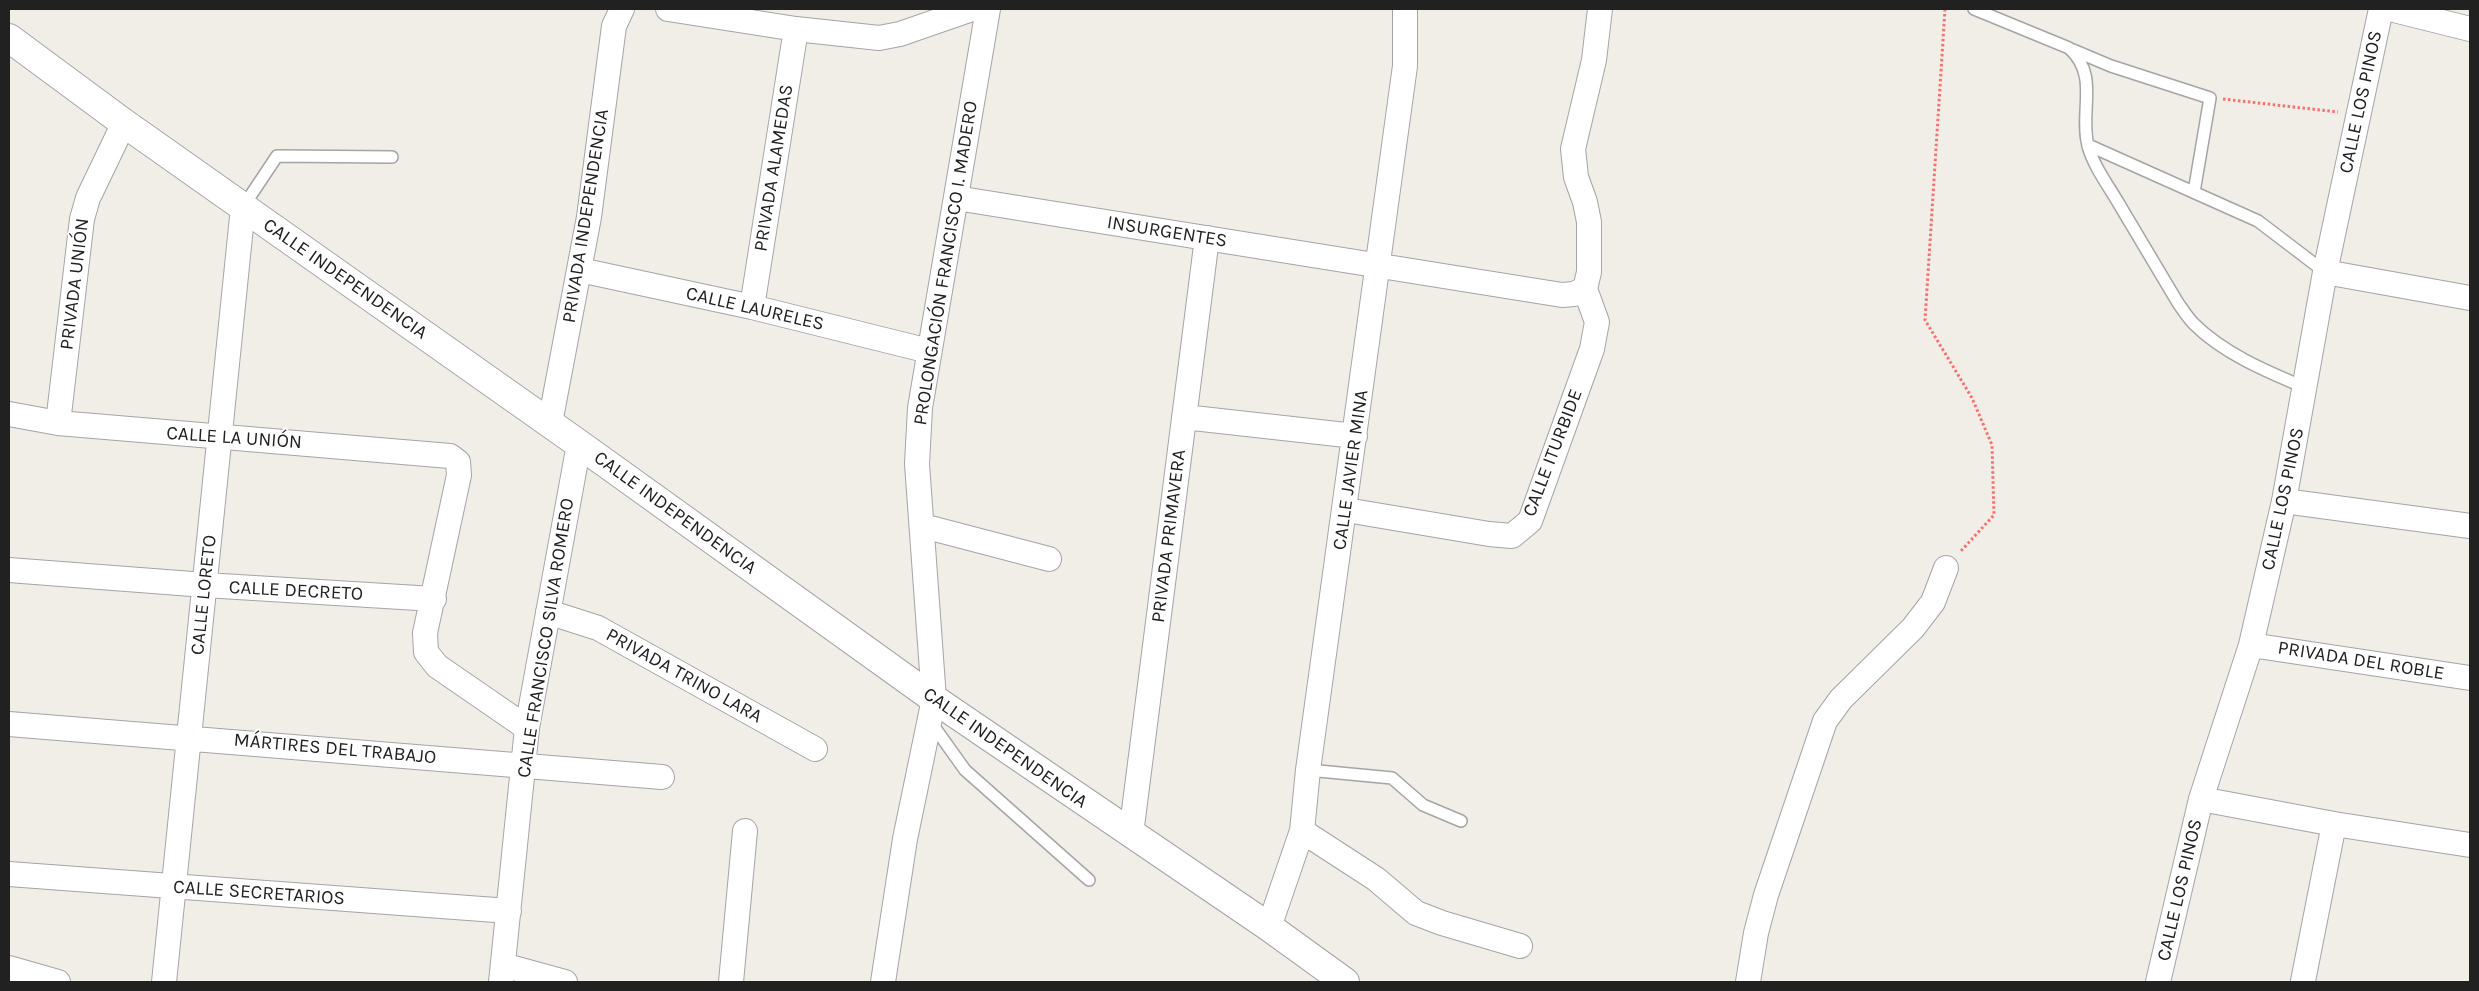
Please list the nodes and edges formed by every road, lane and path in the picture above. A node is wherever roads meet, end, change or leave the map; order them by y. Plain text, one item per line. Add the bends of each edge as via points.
1 (622, 9) edge
2 (668, 9) edge
3 (972, 9) edge
4 (988, 9) edge
5 (1405, 9) edge
6 (1600, 9) edge
7 (1945, 9) edge
8 (1974, 9) edge
9 (2380, 9) edge
10 (2390, 9) edge
11 (796, 29) junction
12 (2470, 30) edge
13 (9, 42) edge
14 (2069, 48) junction
15 (2210, 98) junction
16 (2358, 114) junction
17 (124, 123) junction
18 (2088, 145) junction
19 (392, 157) dead end
20 (2194, 192) junction
21 (956, 198) junction
22 (243, 207) junction
23 (1208, 238) junction
24 (1378, 265) junction
25 (580, 270) junction
26 (2325, 272) junction
27 (1585, 289) junction
28 (2470, 298) edge
29 (752, 307) junction
30 (929, 351) junction
31 (2306, 388) junction
32 (9, 414) edge
33 (1184, 417) junction
34 (58, 423) junction
35 (550, 423) junction
36 (1356, 436) junction
37 (220, 437) junction
38 (579, 444) junction
39 (2284, 501) junction
40 (1346, 510) junction
41 (923, 526) junction
42 (2470, 526) edge
43 (1049, 559) dead end
44 (1946, 568) joint
45 (9, 570) edge
46 (205, 585) junction
47 (434, 598) junction
48 (548, 612) junction
49 (2251, 645) junction
50 (2470, 678) edge
51 (931, 709) junction
52 (9, 724) edge
53 (527, 728) junction
54 (189, 737) junction
55 (815, 749) dead end
56 (524, 765) junction
57 (1308, 770) junction
58 (662, 777) dead end
59 (2201, 798) junction
60 (1461, 821) dead end
61 (2334, 824) junction
62 (746, 831) dead end
63 (1302, 831) junction
64 (1131, 834) junction
65 (2470, 845) edge
66 (9, 874) edge
67 (1089, 880) dead end
68 (174, 887) junction
69 (509, 911) junction
70 (1269, 927) junction
71 (1520, 946) dead end
72 (9, 968) edge
73 (502, 974) edge
74 (2303, 981) edge
75 (58, 982) edge
76 (164, 982) edge
77 (565, 982) edge
78 (731, 982) edge
79 (883, 982) edge
80 (1345, 982) edge
81 (1748, 982) edge
82 (2158, 982) edge

1 - 25 street, PRIVADA INDEPENDENCIA via 614,26
2 - 11 street
3 - 11 street via 879,38
4 - 21 street, PROLONGACIÓN FRANCISCO I. MADERO
5 - 24 street, CALLE JAVIER MINA via 1405,66
6 - 27 street via 1594,60 1573,149 1576,177 1589,222 1589,272
7 - 44 path via 1925,320 1972,398 1992,445 1994,515
8 - 14 lane
9 - 16 street, CALLE LOS PINOS
10 - 12 street
11 - 29 street, PRIVADA ALAMEDAS
13 - 17 street, CALLE INDEPENDENCIA
14 - 15 lane via 2111,66
14 - 18 lane via 2084,66
15 - 16 path
15 - 20 lane
16 - 26 street, CALLE LOS PINOS
17 - 22 street, CALLE INDEPENDENCIA
17 - 34 street, PRIVADA UNIÓN via 88,198 82,219
18 - 20 lane
18 - 31 lane via 2094,161 2194,324 2223,346
19 - 22 lane via 277,156
20 - 26 lane via 2258,221
21 - 23 street, INSURGENTES
21 - 30 street, PROLONGACIÓN FRANCISCO I. MADERO
22 - 35 street, CALLE INDEPENDENCIA
22 - 37 street, CALLE LORETO
23 - 24 street, INSURGENTES
23 - 33 street, PRIVADA PRIMAVERA
24 - 27 street, INSURGENTES via 1562,295
24 - 36 street, CALLE JAVIER MINA
25 - 29 street, CALLE LAURELES
25 - 35 street, PRIVADA INDEPENDENCIA
26 - 28 street
26 - 31 street, CALLE LOS PINOS
27 - 40 street, CALLE ITURBIDE via 1598,322 1592,348 1530,521 1512,536
29 - 30 street, CALLE LAURELES
30 - 41 street, PROLONGACIÓN FRANCISCO I. MADERO via 920,408 917,464
31 - 39 street, CALLE LOS PINOS
32 - 34 street, CALLE LA UNIÓN
33 - 36 street
33 - 64 street, PRIVADA PRIMAVERA
34 - 37 street, CALLE LA UNIÓN
35 - 38 street, CALLE INDEPENDENCIA
36 - 40 street, CALLE JAVIER MINA
37 - 46 street, CALLE LORETO
37 - 47 street, CALLE LA UNIÓN via 441,453 458,462 459,475
38 - 48 street, CALLE FRANCISCO SILVA ROMERO
38 - 51 street, CALLE INDEPENDENCIA
39 - 42 street
39 - 49 street, CALLE LOS PINOS
40 - 57 street, CALLE JAVIER MINA
41 - 43 street
41 - 51 street, PROLONGACIÓN FRANCISCO I. MADERO
44 - 81 street via 1933,602 1913,628 1841,699 1825,721 1766,895
45 - 46 street, CALLE DECRETO
46 - 47 street, CALLE DECRETO
46 - 54 street, CALLE LORETO
47 - 53 street via 425,633 426,652 438,666
48 - 53 street, CALLE FRANCISCO SILVA ROMERO
48 - 55 street, PRIVADA TRINO LARA via 598,628
49 - 50 street, PRIVADA DEL ROBLE
49 - 59 street, CALLE LOS PINOS
51 - 64 street, CALLE INDEPENDENCIA
51 - 67 lane via 965,770
51 - 79 street, PROLONGACIÓN FRANCISCO I. MADERO via 904,839
52 - 54 street, MÁRTIRES DEL TRABAJO
53 - 56 street, CALLE FRANCISCO SILVA ROMERO
54 - 56 street, MÁRTIRES DEL TRABAJO
54 - 68 street, CALLE LORETO
56 - 58 street, MÁRTIRES DEL TRABAJO
56 - 69 street, CALLE FRANCISCO SILVA ROMERO
57 - 60 lane via 1392,778 1423,805
57 - 63 street, CALLE JAVIER MINA
59 - 61 street
59 - 82 street, CALLE LOS PINOS
61 - 65 street
61 - 74 street
62 - 78 street
63 - 70 street, CALLE JAVIER MINA
63 - 71 street via 1376,879 1416,913
64 - 70 street, CALLE INDEPENDENCIA
66 - 68 street, CALLE SECRETARIOS
68 - 69 street, CALLE SECRETARIOS
68 - 76 street, CALLE LORETO
69 - 73 street, CALLE FRANCISCO SILVA ROMERO
70 - 80 street, CALLE INDEPENDENCIA
72 - 75 street
73 - 77 street

